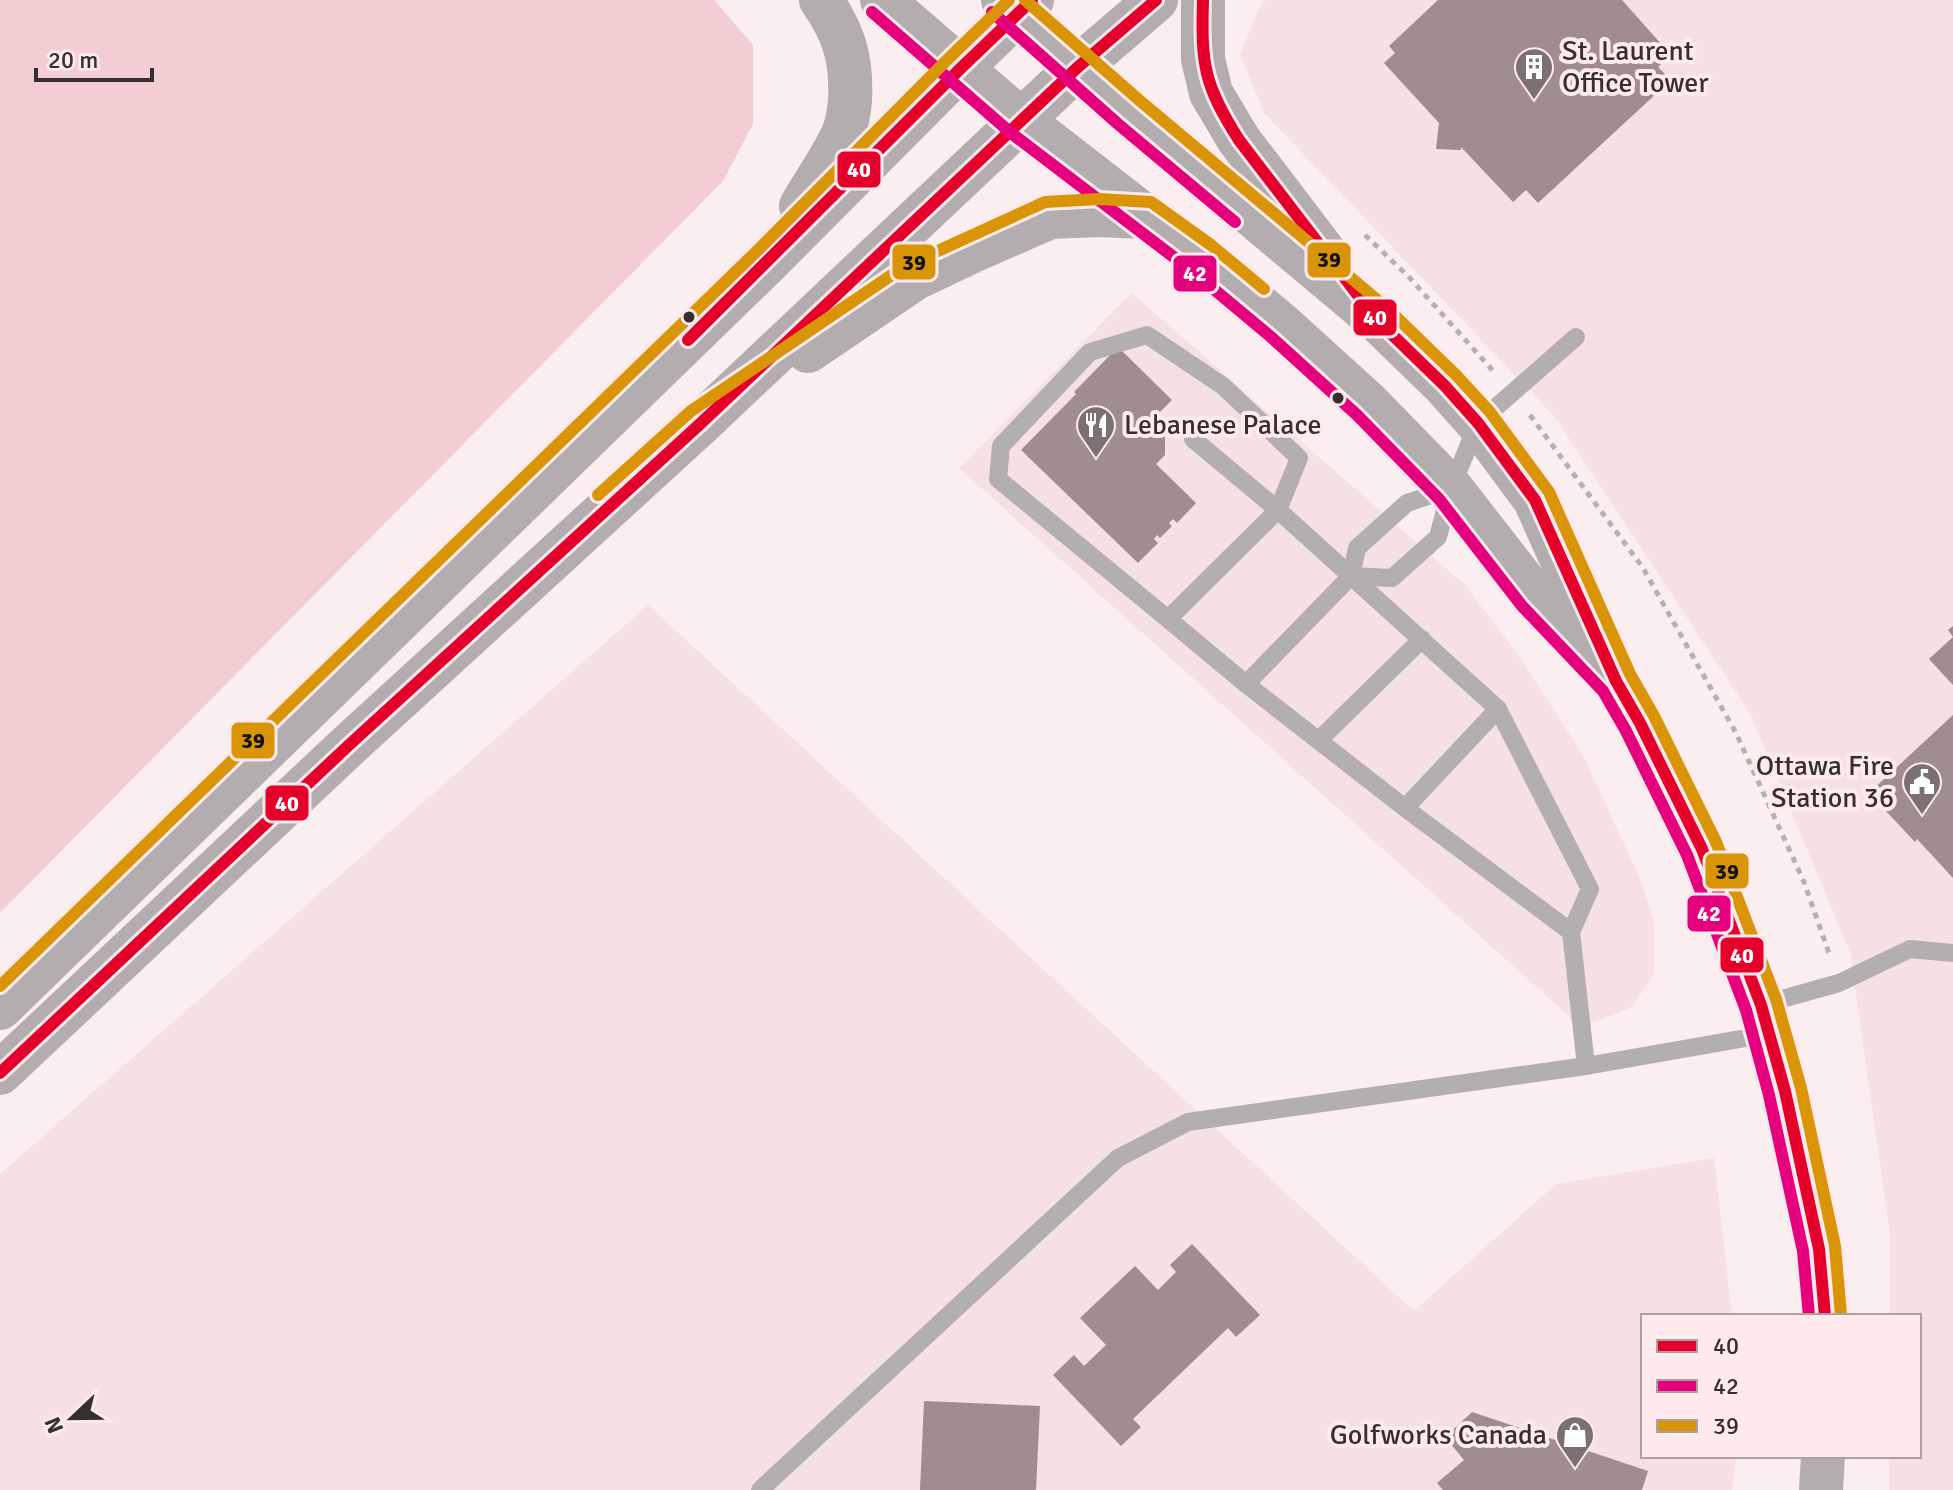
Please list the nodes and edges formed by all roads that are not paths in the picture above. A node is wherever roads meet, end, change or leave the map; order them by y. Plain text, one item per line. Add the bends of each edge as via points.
1 (821, 0) edge
2 (882, 0) edge
3 (1156, 0) edge
4 (1203, 0) edge
5 (1017, 5) edge
6 (1078, 67) junction
7 (961, 68) junction
8 (1021, 120) junction
9 (1146, 217) junction
10 (766, 264) junction
11 (1377, 320) junction
12 (1576, 337) dead end
13 (1478, 423) junction
14 (700, 424) junction
15 (1193, 439) dead end
16 (1451, 488) junction
17 (1278, 510) junction
18 (1351, 576) junction
19 (1168, 619) junction
20 (1422, 639) junction
21 (1616, 681) junction
22 (1246, 684) junction
23 (1498, 709) junction
24 (1319, 740) junction
25 (1405, 808) junction
26 (1571, 932) junction
27 (1953, 953) edge
28 (0, 1008) edge
29 (1765, 1020) junction
30 (1586, 1066) junction
31 (0, 1073) edge
32 (1825, 1314) edge
33 (1823, 1458) edge
34 (760, 1490) edge
35 (1821, 1490) edge

1 - 10 main road via 850,61 850,108 844,134
2 - 7 main road
3 - 6 main road
4 - 11 main road via 1203,59 1211,93 1239,140
5 - 6 main road
5 - 7 main road
6 - 8 main road
6 - 11 main road
7 - 8 main road
7 - 10 main road
8 - 9 main road
8 - 14 main road
9 - 14 main road via 1050,217 977,249 914,279
9 - 16 main road via 1282,325
10 - 28 main road
11 - 13 main road
12 - 13 lane
13 - 16 lane
13 - 21 main road via 1535,500
14 - 31 main road
15 - 17 lane
16 - 18 lane via 1407,503 1357,548
16 - 18 lane via 1438,537 1419,555 1392,578
16 - 21 main road via 1535,596
17 - 18 lane
17 - 19 lane
17 - 19 lane via 1299,458 1223,386 1147,335 1090,352 1001,446 998,479
18 - 20 lane
18 - 22 lane
19 - 22 lane
20 - 23 lane
20 - 24 lane
21 - 29 main road via 1702,849
22 - 24 lane
23 - 25 lane
23 - 26 lane via 1590,889
24 - 25 lane
25 - 26 lane
26 - 30 lane
27 - 29 lane via 1910,949
29 - 30 lane
29 - 32 main road via 1819,1249
30 - 34 lane via 1188,1122 1118,1158
33 - 35 main road

